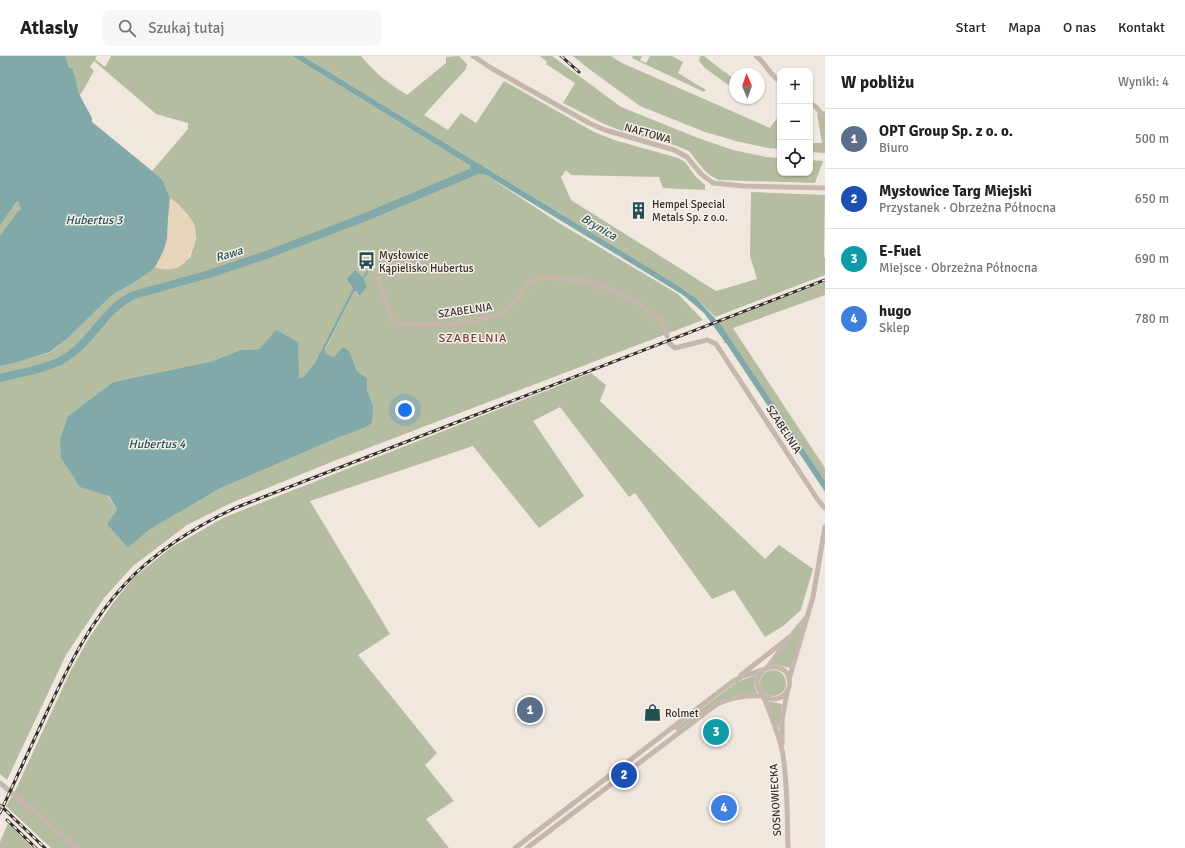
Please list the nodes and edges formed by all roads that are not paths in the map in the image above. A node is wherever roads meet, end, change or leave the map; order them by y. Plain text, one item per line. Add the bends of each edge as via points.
1 (473, 56) edge
2 (756, 56) edge
3 (777, 80) edge
4 (812, 104) edge
5 (825, 118) edge
6 (825, 188) edge
7 (372, 258) dead end
8 (667, 336) dead end
9 (669, 343) dead end
10 (825, 508) edge
11 (825, 526) edge
12 (807, 617) junction
13 (791, 636) junction
14 (765, 669) junction
15 (789, 679) junction
16 (732, 682) junction
17 (786, 693) junction
18 (763, 696) junction
19 (644, 750) junction
20 (782, 751) junction
21 (649, 756) junction
22 (0, 783) edge
23 (77, 848) edge
24 (515, 848) edge
25 (527, 848) edge
26 (788, 848) edge

1 - 6 street, NAFTOWA via 589,123 683,154 713,183
2 - 3 street
4 - 5 street
7 - 8 street, SZABELNIA via 393,322 399,324 449,325 499,315 509,308 530,282 549,277 585,281 608,288 637,302 663,324
9 - 10 street, SZABELNIA via 675,348 707,340 716,344
11 - 12 street, SOSNOWIECKA via 813,597
12 - 13 street, SOSNOWIECKA
12 - 15 street, SOSNOWIECKA
13 - 14 street, SOSNOWIECKA
13 - 16 street
14 - 15 street via 781,668 788,674
14 - 16 street
14 - 18 street, SOSNOWIECKA via 758,676 757,682
15 - 17 street, SOSNOWIECKA via 790,685
16 - 19 street
17 - 18 street via 776,699
17 - 20 street, SOSNOWIECKA via 782,720
18 - 20 street, SOSNOWIECKA
18 - 21 street via 736,698 717,704
19 - 21 street
19 - 24 street
20 - 26 street, SOSNOWIECKA
21 - 25 street
22 - 23 street

